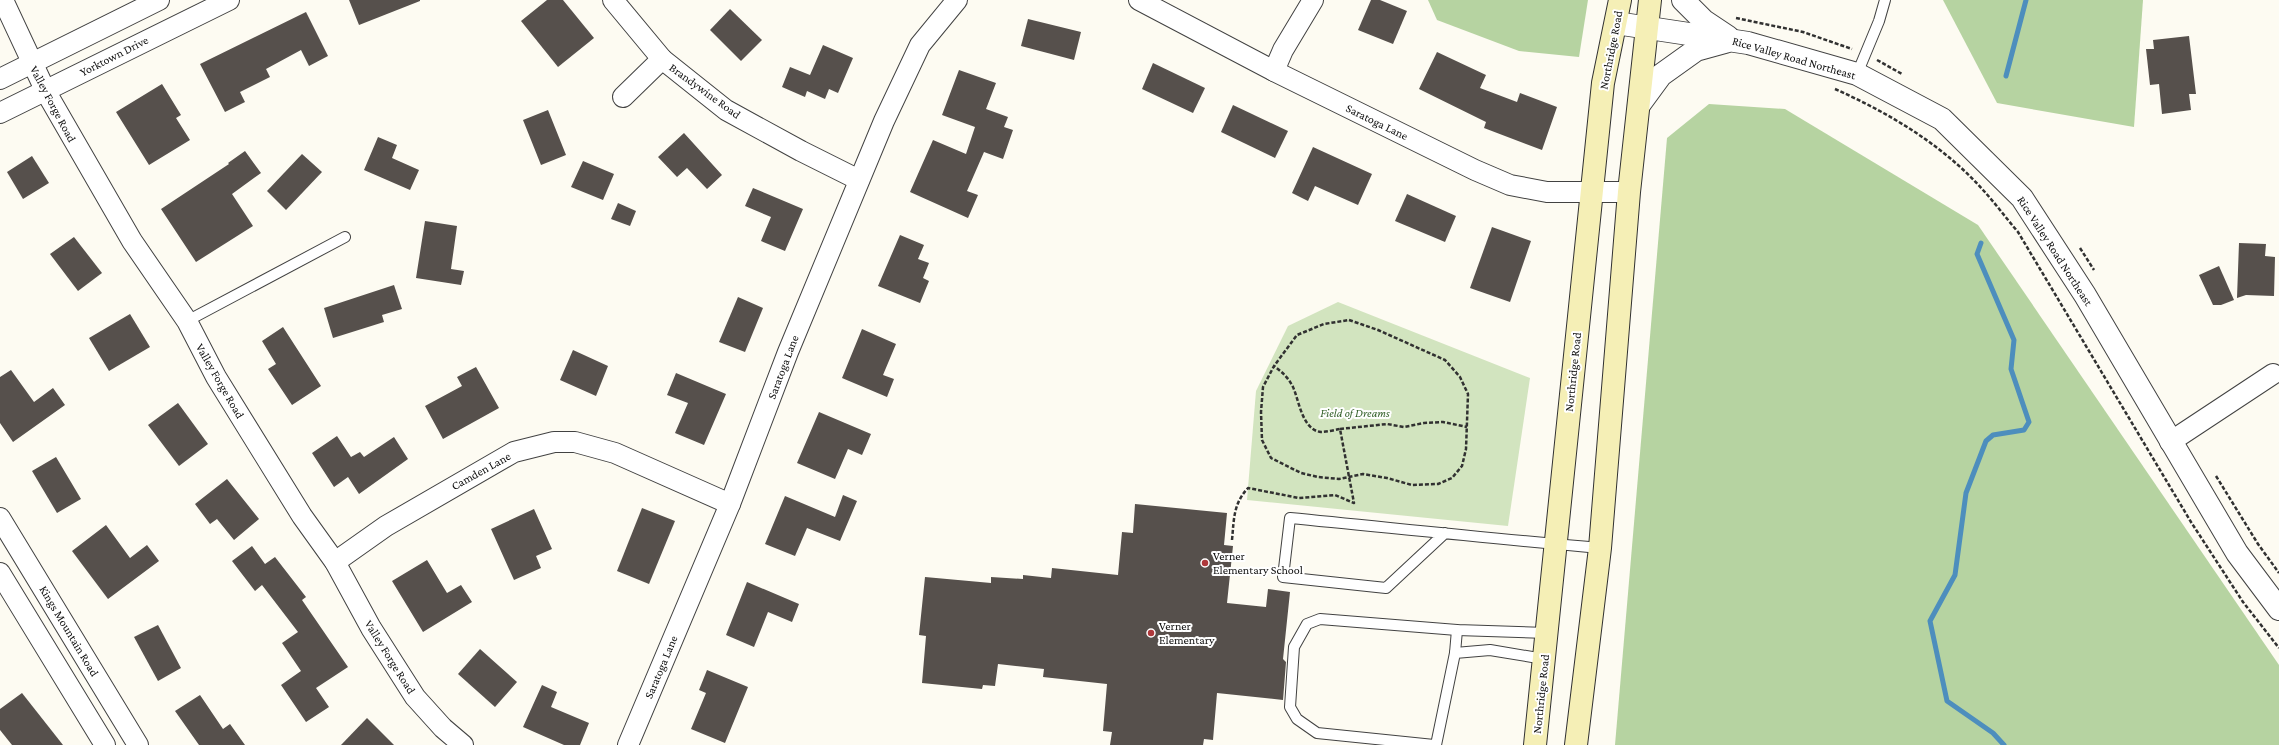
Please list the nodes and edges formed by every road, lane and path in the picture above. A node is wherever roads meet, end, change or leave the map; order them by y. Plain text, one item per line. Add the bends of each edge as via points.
1 (3, 0) edge
2 (159, 0) edge
3 (229, 0) edge
4 (613, 0) edge
5 (957, 0) edge
6 (1139, 0) edge
7 (1313, 0) edge
8 (1620, 0) edge
9 (1650, 0) edge
10 (1683, 0) edge
11 (1885, 0) edge
12 (1616, 23) junction
13 (1647, 26) junction
14 (1732, 40) junction
15 (662, 59) junction
16 (32, 64) junction
17 (1274, 71) junction
18 (1857, 74) junction
19 (0, 79) edge
20 (1830, 87) dead end
21 (46, 92) junction
22 (623, 97) dead end
23 (1639, 105) junction
24 (0, 113) edge
25 (859, 180) junction
26 (1629, 192) junction
27 (1592, 193) junction
28 (345, 236) dead end
29 (187, 321) junction
30 (1274, 366) junction
31 (2273, 374) dead end
32 (1467, 427) junction
33 (1340, 429) junction
34 (2170, 442) junction
35 (1349, 476) junction
36 (730, 504) junction
37 (0, 518) edge
38 (1445, 533) junction
39 (1232, 540) dead end
40 (1556, 544) junction
41 (1600, 548) junction
42 (335, 562) junction
43 (0, 573) edge
44 (2279, 609) edge
45 (1457, 630) junction
46 (1547, 633) junction
47 (2279, 648) edge
48 (1455, 654) junction
49 (1544, 659) junction
50 (105, 745) edge
51 (138, 745) edge
52 (463, 745) edge
53 (628, 745) edge
54 (1435, 745) edge
55 (1535, 745) edge
56 (1576, 745) edge

1 - 16 street, Valley Forge Road via 23,39
2 - 16 street
3 - 21 street, Yorktown Drive
4 - 15 street, Brandywine Road
5 - 25 street, Saratoga Lane via 920,45
6 - 17 street, Saratoga Lane
7 - 17 street via 1283,50
8 - 12 main road, Northridge Road
9 - 13 main road
10 - 14 street via 1704,21
11 - 18 lane via 1880,21
12 - 13 street, Rice Valley Road Northeast
12 - 27 main road, Northridge Road via 1603,83
13 - 14 street, Rice Valley Road Northeast
13 - 23 main road
14 - 18 street, Rice Valley Road Northeast
14 - 23 street via 1696,50 1661,76
15 - 22 street
15 - 25 street, Brandywine Road via 726,110 801,152
16 - 19 street
16 - 21 street, Valley Forge Road
17 - 27 street, Saratoga Lane via 1474,170 1510,184 1547,192
18 - 34 street, Rice Valley Road Northeast via 1942,119 2022,198 2085,295
20 - 47 path via 1870,105 1905,125 1949,158 1982,189 2018,232 2191,522 2243,602
21 - 24 street, Yorktown Drive
21 - 29 street, Valley Forge Road via 132,241
23 - 26 main road
25 - 36 street, Saratoga Lane via 788,352
26 - 27 street, Saratoga Lane
26 - 41 main road
27 - 40 main road, Northridge Road
28 - 29 lane
29 - 42 street, Valley Forge Road via 224,390 302,516
30 - 32 path via 1297,334 1324,324 1349,320 1445,360 1460,377 1468,394
30 - 33 path via 1285,374 1304,416 1313,429 1322,432
30 - 35 path via 1263,387 1261,412 1262,440 1271,458 1301,473 1318,477 1339,479
31 - 34 street
32 - 33 path via 1443,422 1404,427 1386,424
32 - 35 path via 1462,466 1452,478 1438,484 1412,485 1363,474
33 - 35 path
34 - 44 street, Rice Valley Road Northeast via 2237,553
35 - 39 path via 1354,503 1335,495 1299,498 1248,488 1238,499
36 - 42 street, Camden Lane via 615,453 575,442 554,442 514,452 386,526
36 - 53 street, Saratoga Lane
37 - 51 street, Kings Mountain Road
38 - 38 lane via 1386,588 1283,577 1290,518
38 - 40 lane
40 - 41 lane
40 - 46 main road, Northridge Road
41 - 56 main road
42 - 52 street, Valley Forge Road via 371,628 415,697 443,728
43 - 50 street
45 - 46 lane
45 - 48 lane
45 - 54 lane via 1320,619 1306,624 1294,647 1290,707 1297,719 1317,733
46 - 49 main road, Northridge Road
48 - 49 lane via 1490,650
48 - 54 lane
49 - 55 main road, Northridge Road

